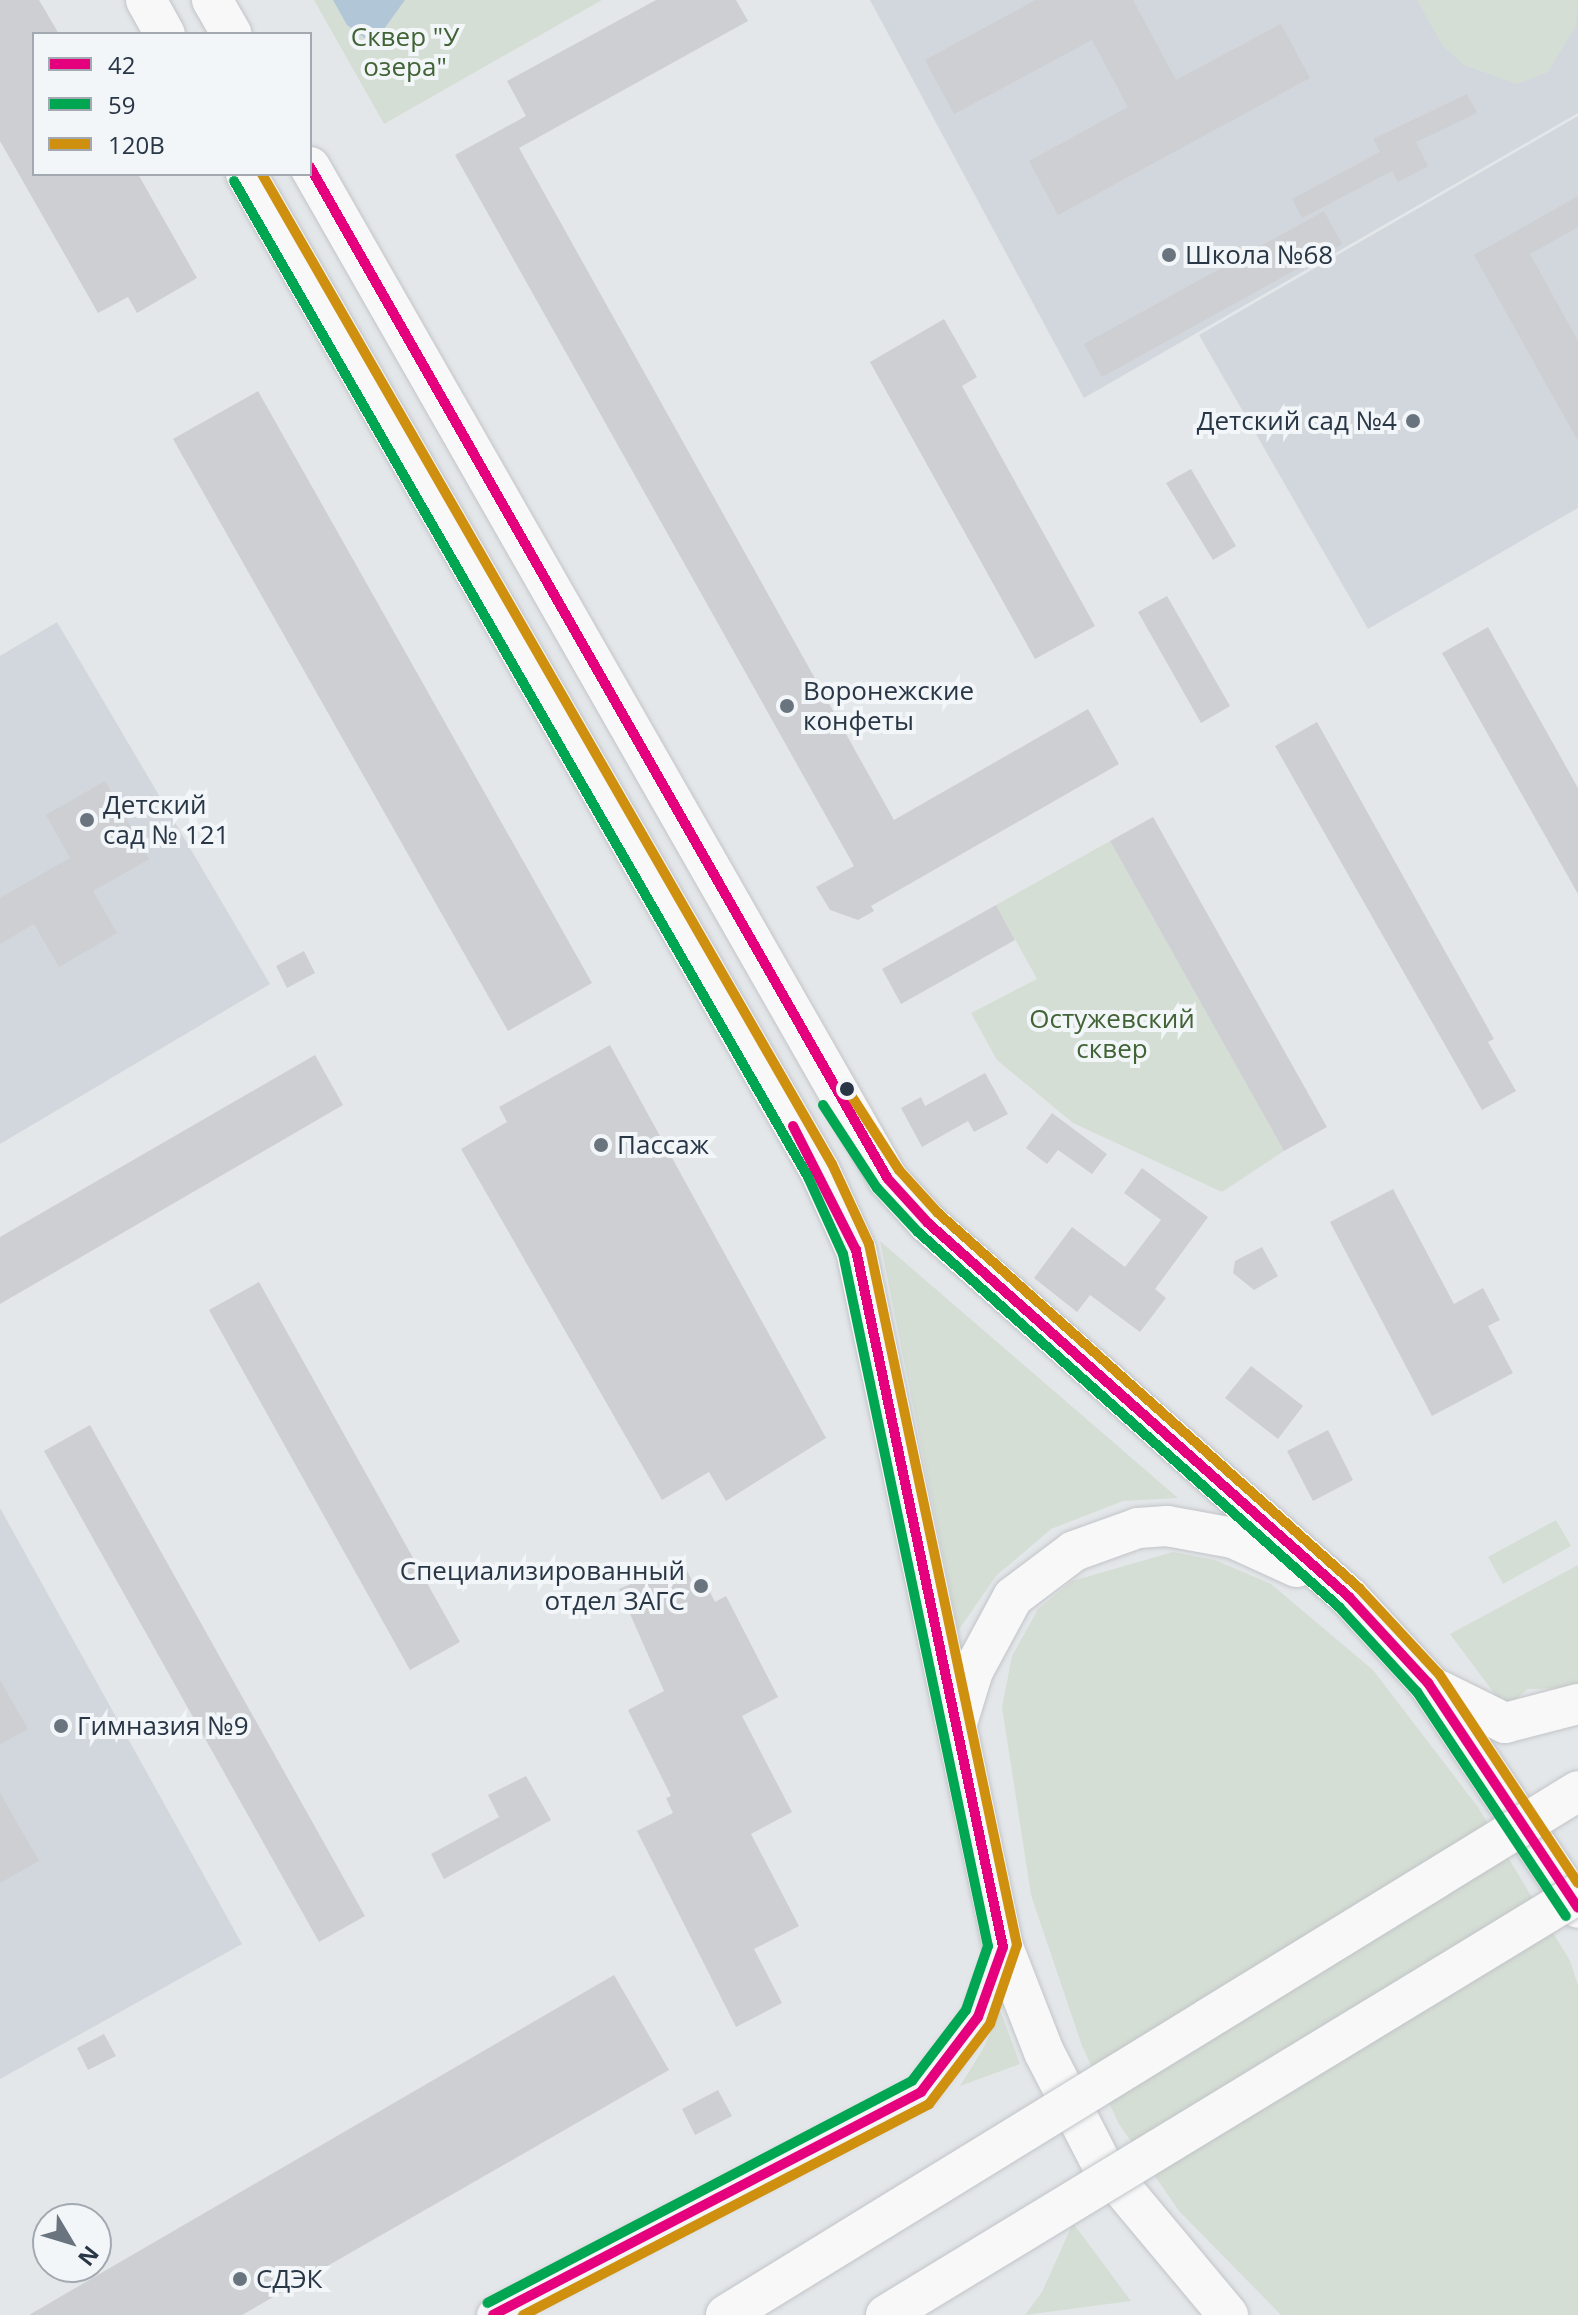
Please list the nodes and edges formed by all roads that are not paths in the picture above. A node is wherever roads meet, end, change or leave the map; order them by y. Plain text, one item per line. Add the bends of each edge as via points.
1 (146, 0) edge
2 (212, 0) edge
3 (164, 32) edge
4 (231, 32) edge
5 (312, 171) edge
6 (247, 176) edge
7 (1349, 1597) junction
8 (1428, 1683) junction
9 (1578, 1704) edge
10 (957, 1726) junction
11 (1578, 1791) edge
12 (1578, 1894) edge
13 (1578, 1908) edge
14 (1003, 1947) junction
15 (493, 2315) edge
16 (726, 2315) edge
17 (886, 2315) edge
18 (1228, 2315) edge

1 - 3 main road
2 - 4 main road
5 - 7 main road via 835,1097 888,1179 928,1223
6 - 10 main road via 820,1171 856,1250
7 - 8 main road
7 - 10 main road via 1268,1550 1221,1535 1167,1526 1108,1537 1051,1565 1013,1597 973,1671
8 - 9 main road via 1505,1723
8 - 13 main road
10 - 14 main road
11 - 16 main road, bridge
12 - 17 main road, bridge
14 - 15 street via 978,2017 921,2092
14 - 18 main road via 1044,2052 1101,2163

